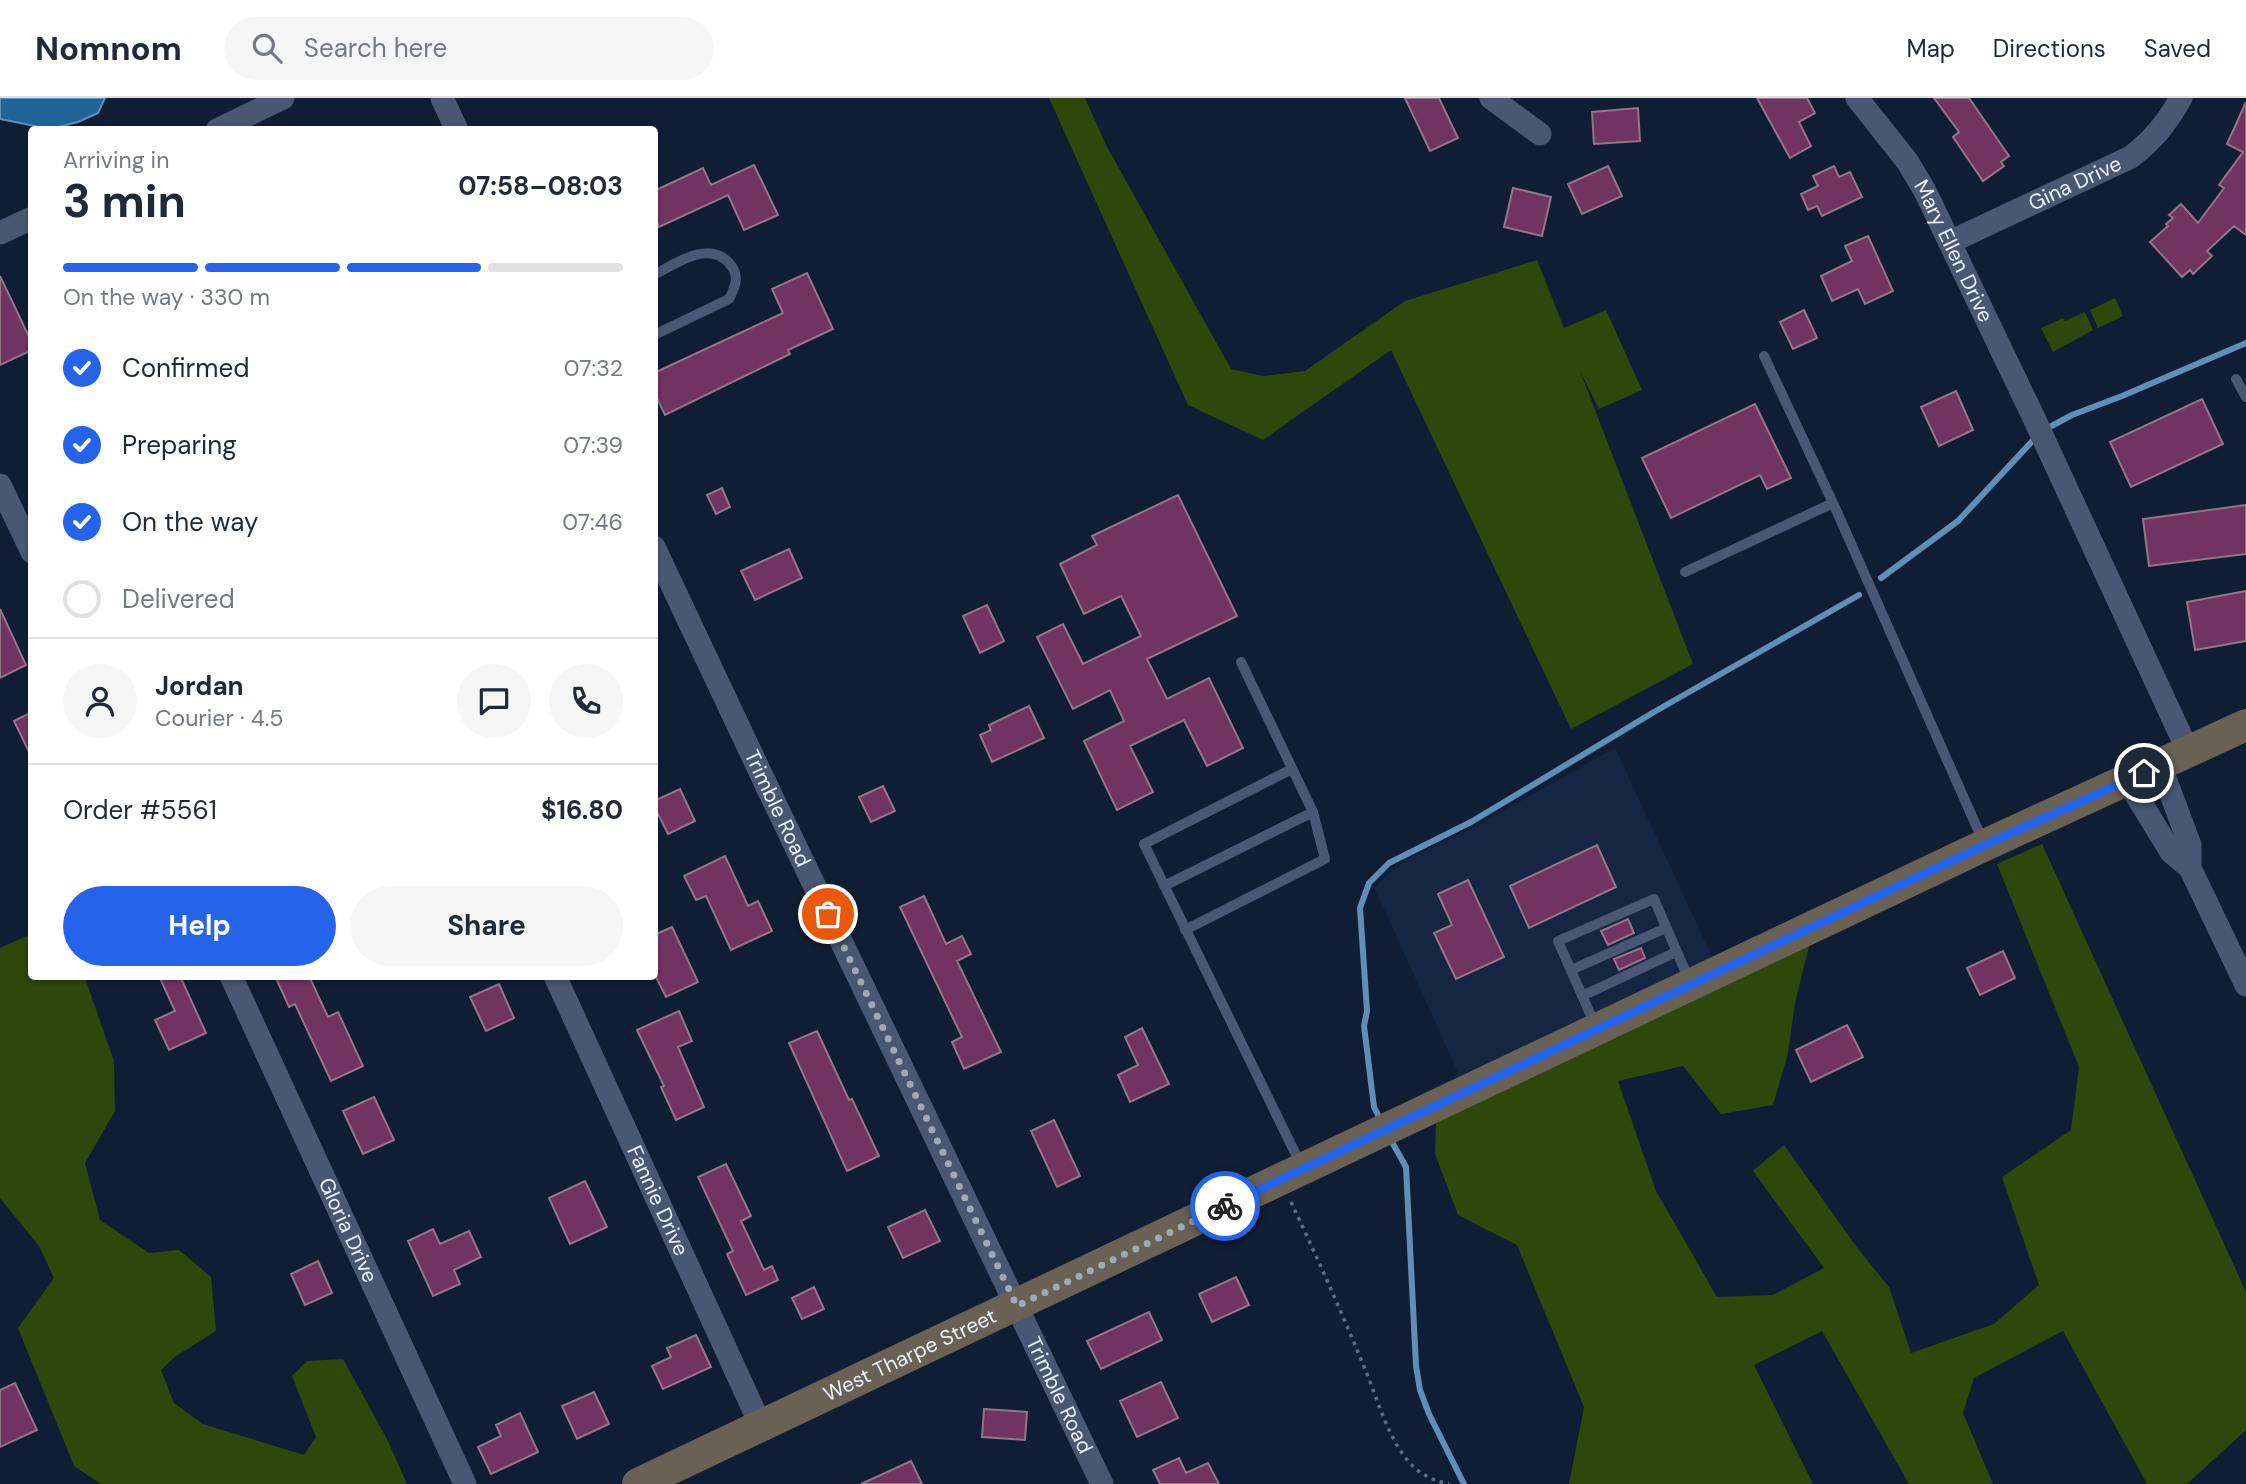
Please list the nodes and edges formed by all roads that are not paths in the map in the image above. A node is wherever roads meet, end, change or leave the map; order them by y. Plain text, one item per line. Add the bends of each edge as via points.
1 (284, 98) edge
2 (442, 98) edge
3 (1491, 98) edge
4 (1857, 98) edge
5 (2181, 98) edge
6 (225, 126) edge
7 (455, 126) edge
8 (1540, 134) dead end
9 (28, 220) edge
10 (0, 233) edge
11 (1950, 242) junction
12 (658, 273) edge
13 (658, 333) edge
14 (1764, 356) dead end
15 (2236, 379) dead end
16 (2246, 397) edge
17 (0, 485) edge
18 (1833, 503) junction
19 (28, 543) edge
20 (658, 555) edge
21 (1685, 572) dead end
22 (1241, 662) dead end
23 (2246, 725) edge
24 (2174, 758) junction
25 (1292, 769) junction
26 (2127, 780) junction
27 (1313, 812) junction
28 (1985, 845) junction
29 (2190, 868) junction
30 (1164, 886) junction
31 (1666, 928) junction
32 (1185, 930) junction
33 (1676, 952) junction
34 (1571, 970) junction
35 (233, 980) edge
36 (557, 980) edge
37 (1691, 985) junction
38 (2246, 985) edge
39 (1582, 996) junction
40 (1597, 1030) junction
41 (1292, 1175) junction
42 (1017, 1306) junction
43 (761, 1426) junction
44 (465, 1484) edge
45 (638, 1484) edge
46 (1102, 1484) edge

1 - 6 street
2 - 7 street
3 - 8 street
4 - 11 street, Mary Ellen Drive via 1907,161
5 - 11 street, Gina Drive via 2153,140 2131,157
9 - 10 street
11 - 24 street, Mary Ellen Drive via 2046,444
12 - 13 lane via 712,252 734,268 736,278 729,299
14 - 18 lane
15 - 16 lane
17 - 19 street
18 - 21 lane
18 - 28 lane
20 - 42 street, Trimble Road
22 - 25 lane
23 - 24 main road, West Tharpe Street
24 - 26 main road, West Tharpe Street
24 - 29 street
25 - 27 lane
25 - 30 lane via 1144,844
26 - 28 main road, West Tharpe Street
26 - 29 street via 2171,852
27 - 30 lane
27 - 32 lane via 1325,859
28 - 37 main road, West Tharpe Street
29 - 38 street
30 - 32 lane
31 - 33 lane
31 - 34 lane
31 - 34 lane via 1654,899 1558,941
32 - 41 lane
33 - 37 lane
33 - 39 lane
34 - 39 lane
35 - 44 street, Gloria Drive
36 - 43 street, Fannie Drive
37 - 40 main road, West Tharpe Street
39 - 40 lane
40 - 41 main road, West Tharpe Street
41 - 42 main road, West Tharpe Street
42 - 43 main road, West Tharpe Street
42 - 46 street, Trimble Road
43 - 45 main road, West Tharpe Street

